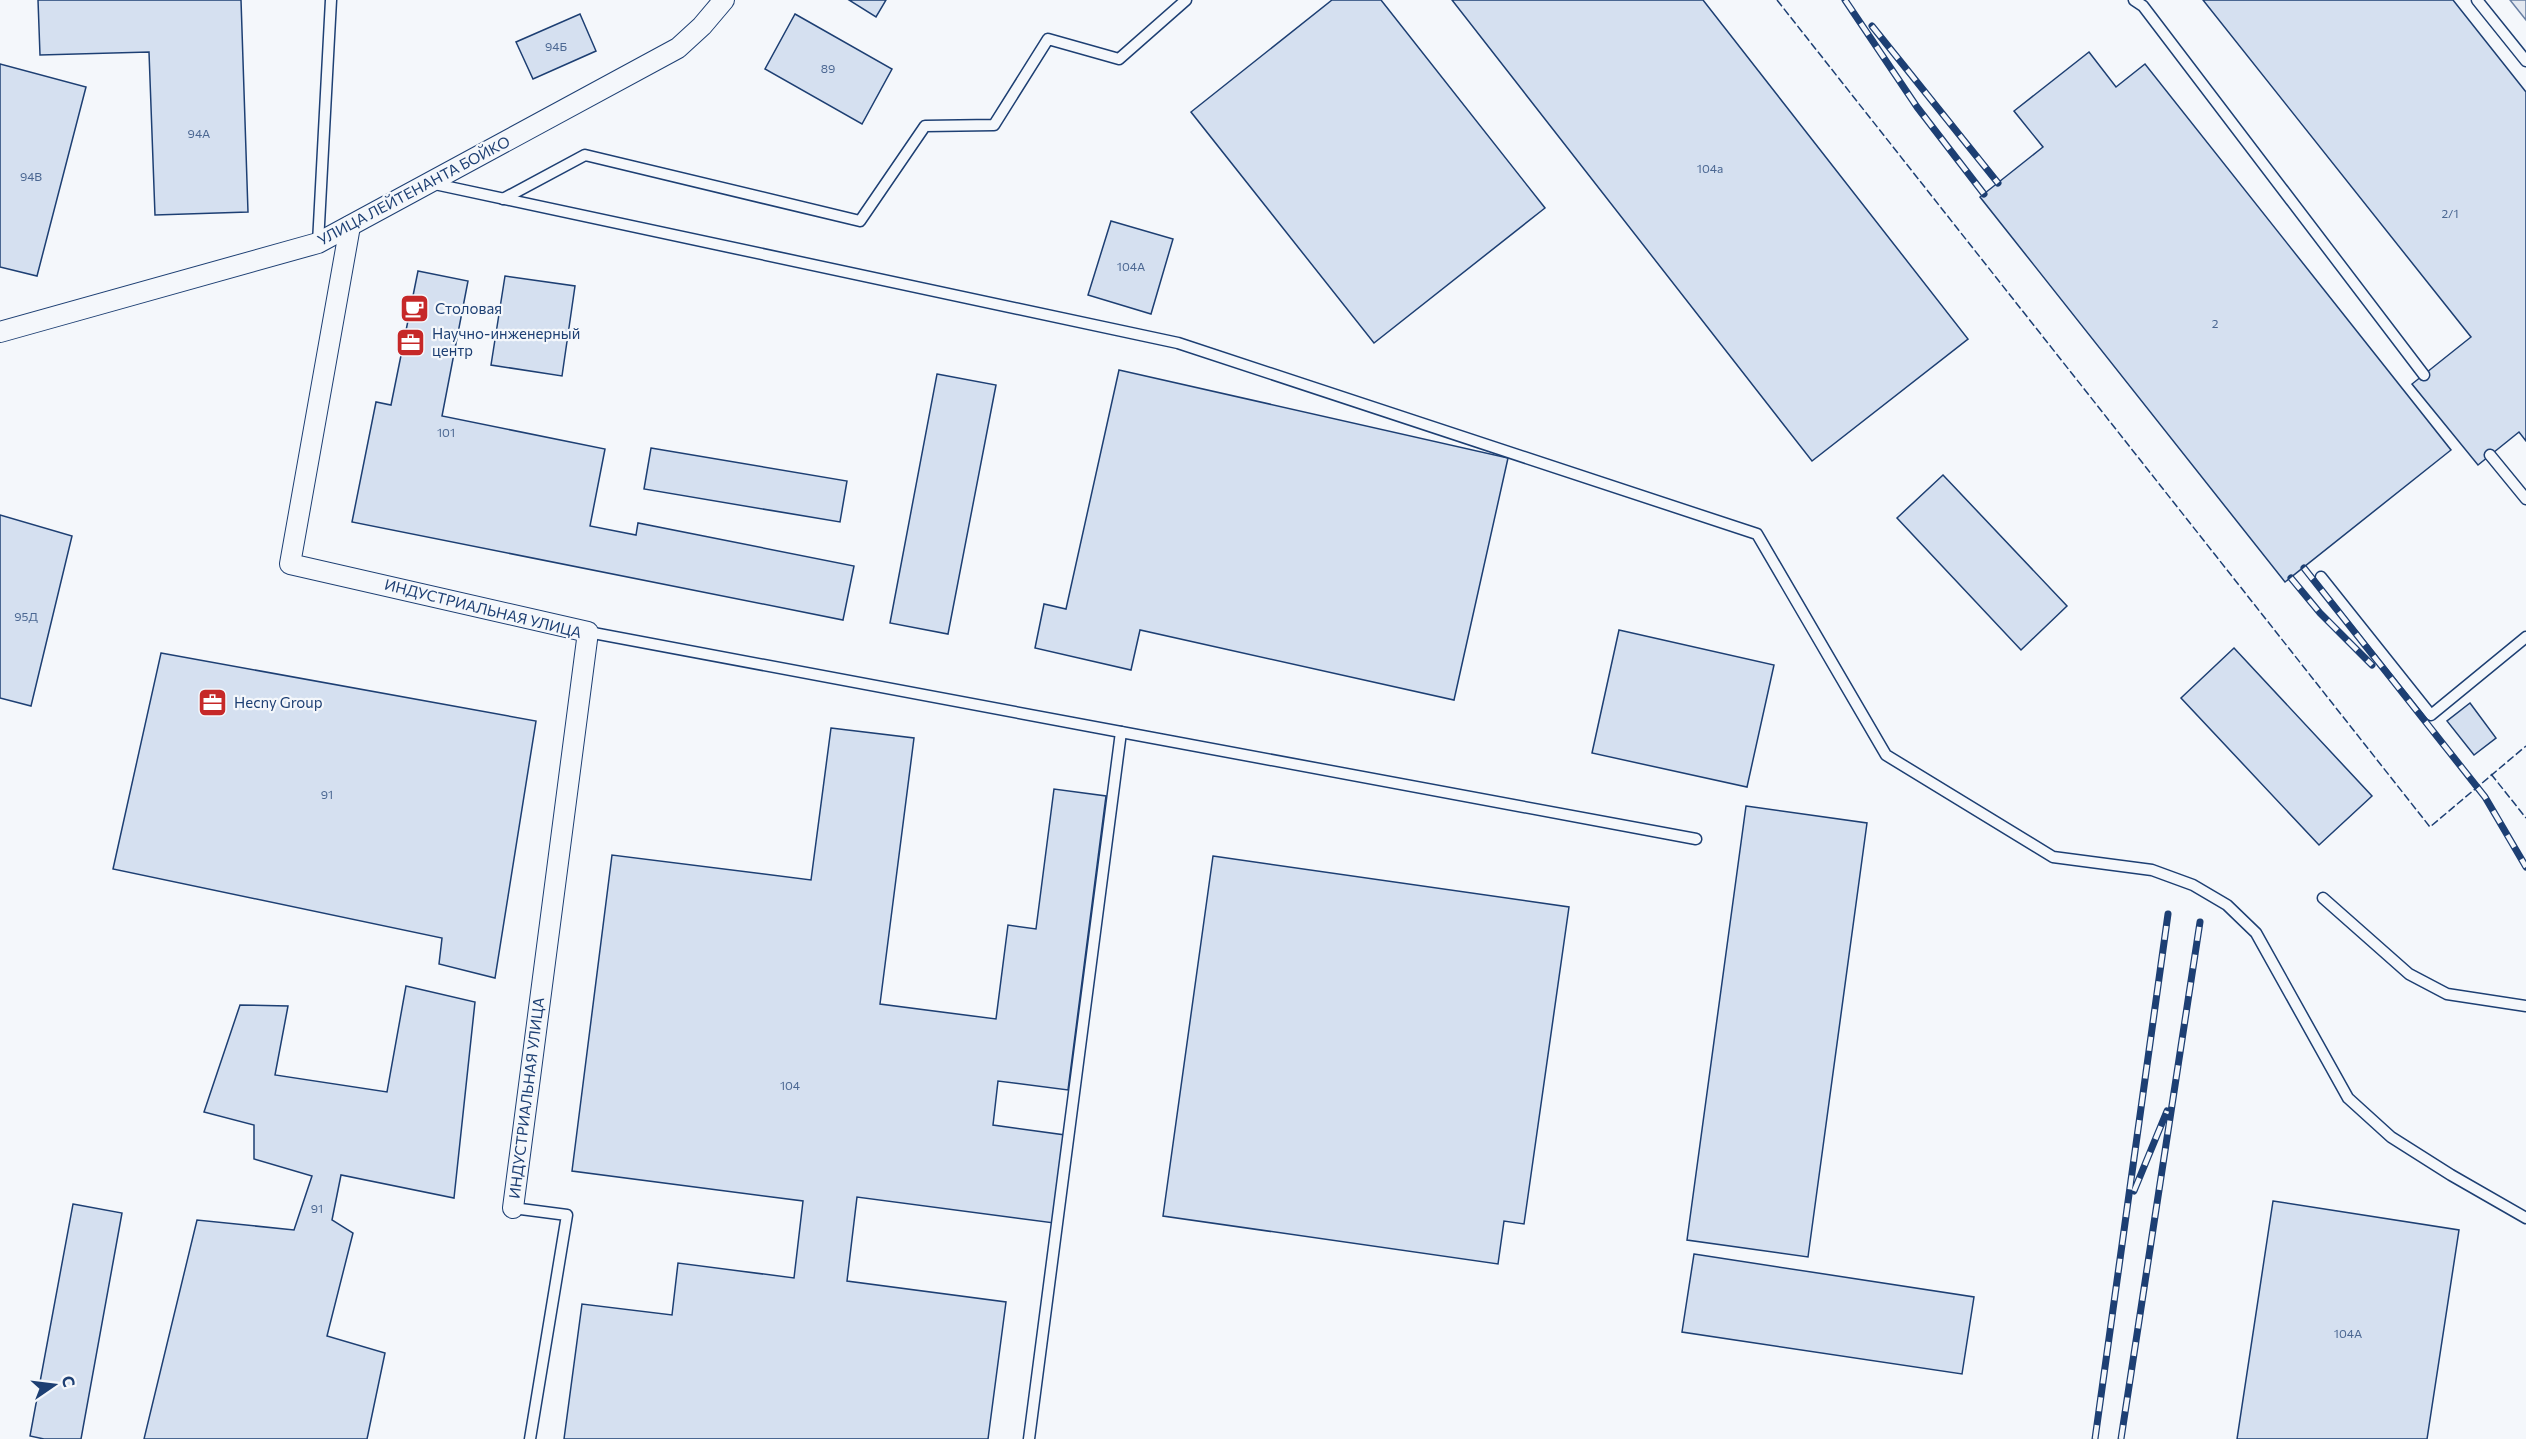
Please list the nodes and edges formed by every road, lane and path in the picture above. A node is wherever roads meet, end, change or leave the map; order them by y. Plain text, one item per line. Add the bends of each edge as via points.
1 (331, 0) edge
2 (724, 0) edge
3 (1186, 0) edge
4 (2134, 0) edge
5 (2477, 0) edge
6 (2526, 61) edge
7 (429, 183) junction
8 (503, 199) junction
9 (350, 226) junction
10 (318, 243) junction
11 (0, 332) edge
12 (2424, 375) dead end
13 (2490, 455) dead end
14 (2526, 499) edge
15 (2321, 577) dead end
16 (588, 632) junction
17 (2526, 637) edge
18 (1121, 732) junction
19 (1696, 839) dead end
20 (2323, 898) dead end
21 (2526, 1006) edge
22 (513, 1208) joint
23 (2526, 1218) edge
24 (530, 1439) edge
25 (1029, 1439) edge

1 - 10 lane
2 - 7 street, УЛИЦА ЛЕЙТЕНАНТА БОЙКО via 678,48
3 - 8 lane via 1119,59 1048,39 994,124 925,126 860,221 585,155
4 - 12 lane via 2143,6
5 - 6 lane
7 - 8 lane
7 - 9 street, УЛИЦА ЛЕЙТЕНАНТА БОЙКО
8 - 23 lane via 1178,343 1757,534 1886,755 2053,857 2152,870 2193,885 2227,905 2256,933 2348,1098 2391,1137
9 - 10 street, УЛИЦА ЛЕЙТЕНАНТА БОЙКО
9 - 16 street, ИНДУСТРИАЛЬНАЯ УЛИЦА via 290,564
10 - 11 street, УЛИЦА ЛЕЙТЕНАНТА БОЙКО
13 - 14 lane
15 - 17 lane via 2431,715
16 - 18 lane
16 - 22 street, ИНДУСТРИАЛЬНАЯ УЛИЦА
18 - 19 lane
18 - 25 lane
20 - 21 lane via 2409,974 2447,994
22 - 24 lane via 567,1215

